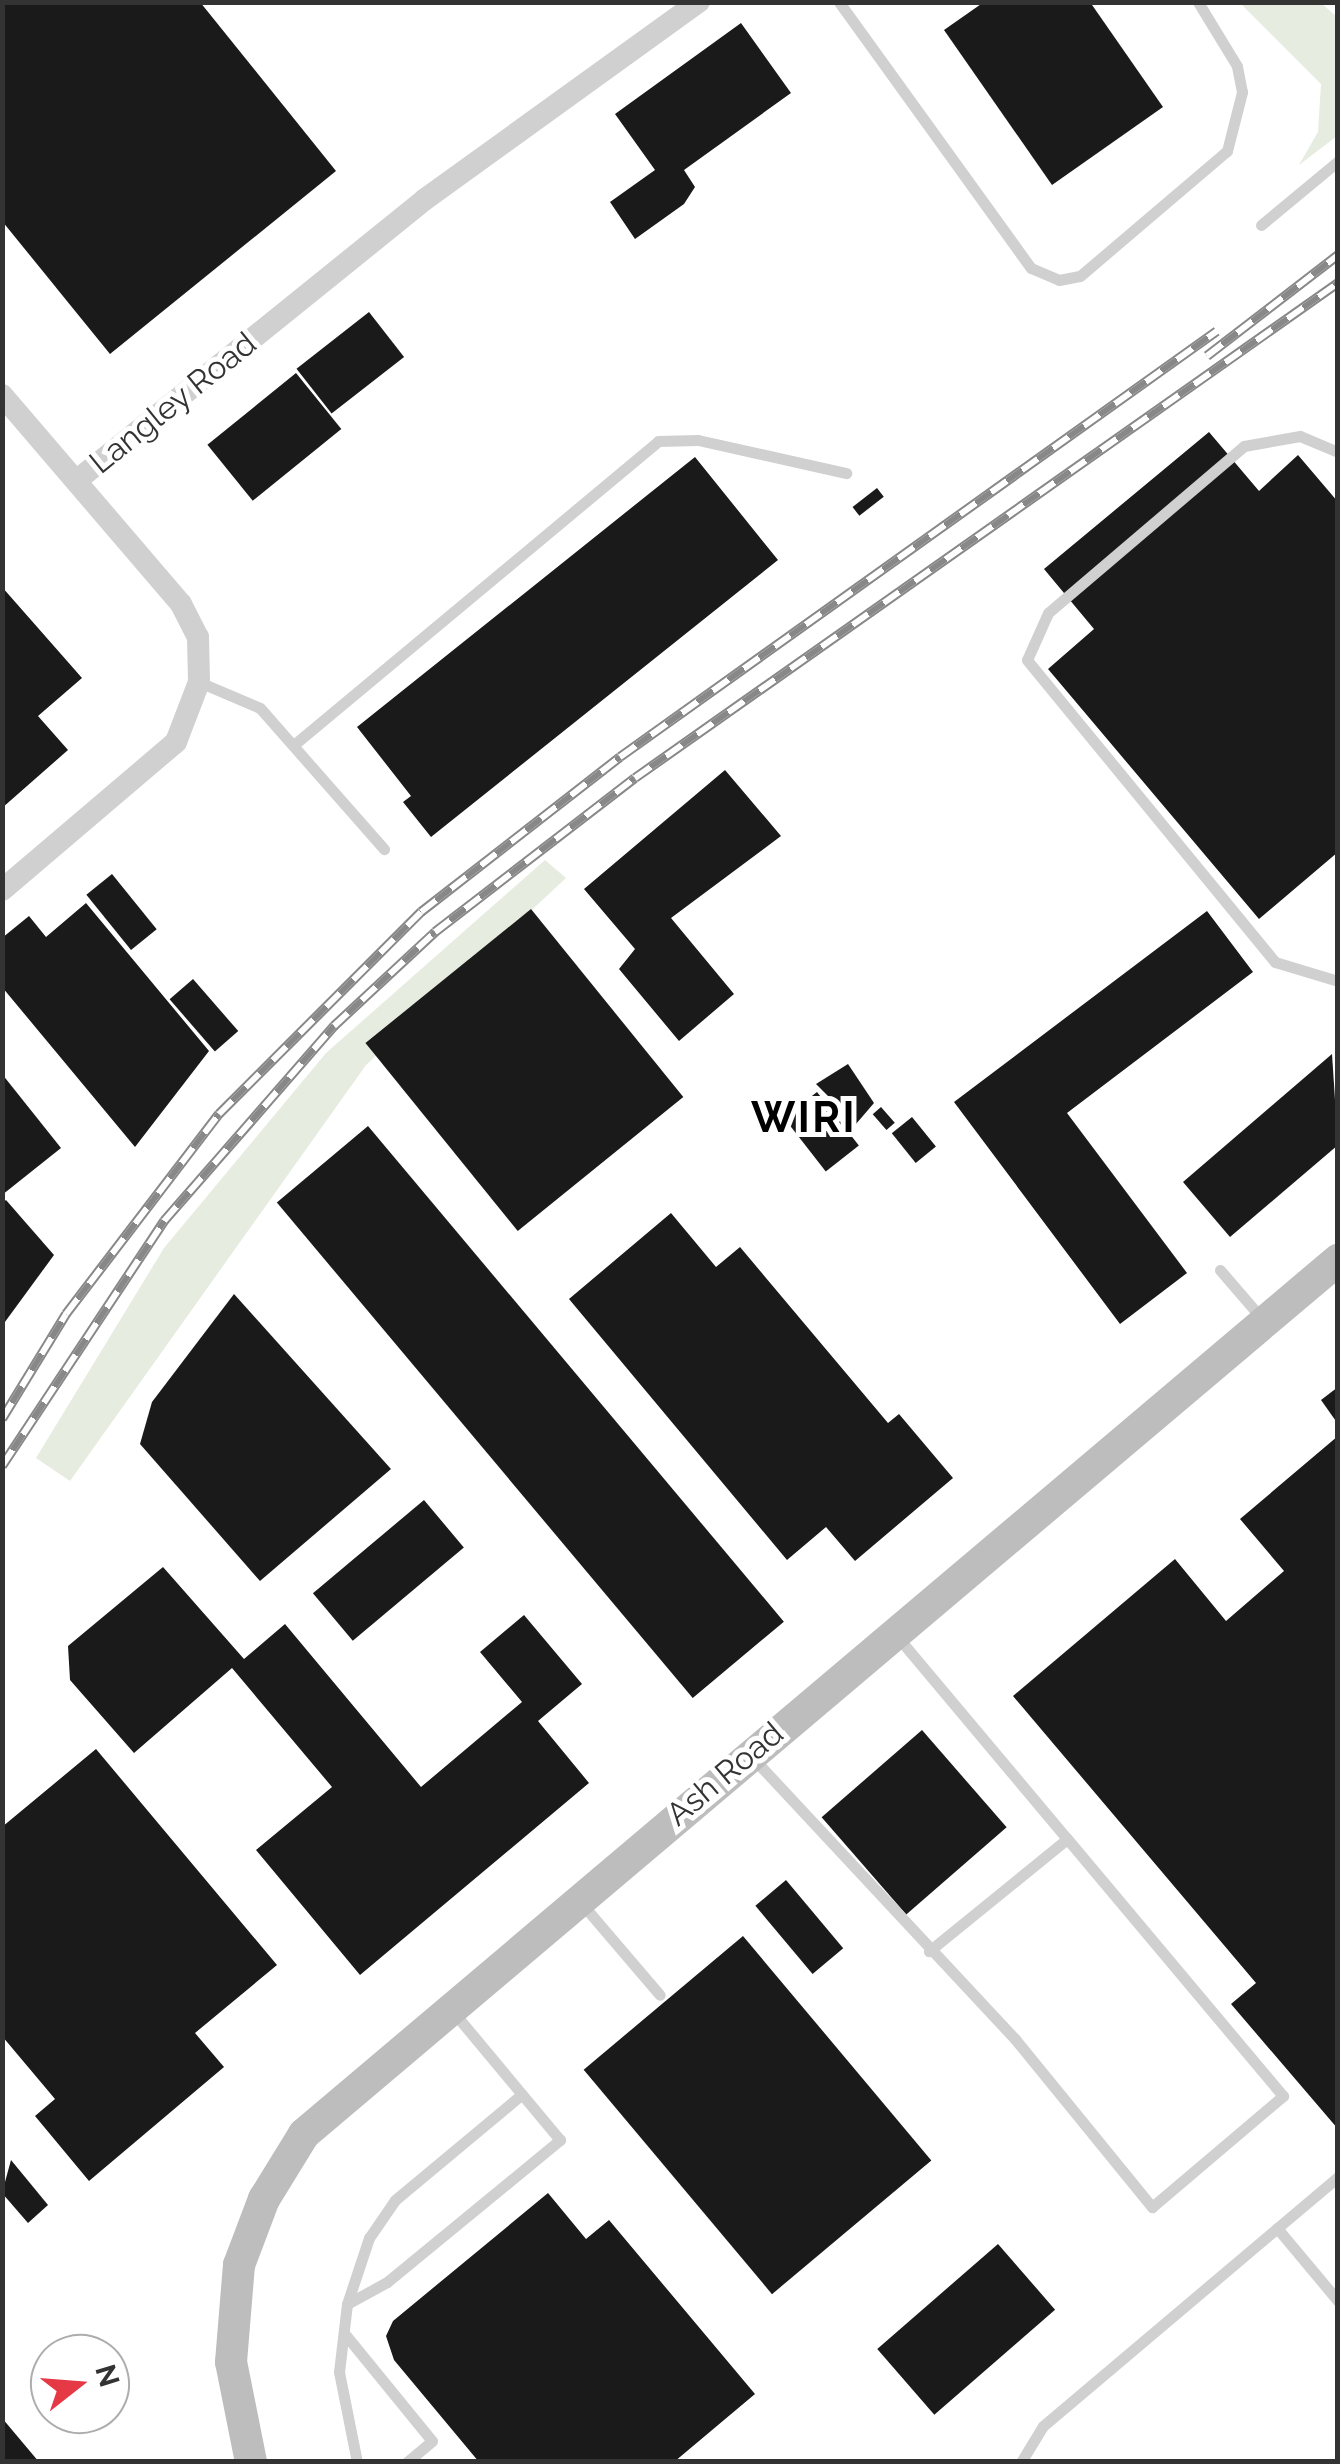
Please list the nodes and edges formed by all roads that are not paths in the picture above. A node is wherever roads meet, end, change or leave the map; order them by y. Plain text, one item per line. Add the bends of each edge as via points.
1 (700, 2) edge
2 (838, 2) edge
3 (1198, 2) edge
4 (1338, 160) edge
5 (1262, 225) dead end
6 (2, 395) edge
7 (1338, 452) edge
8 (846, 473) dead end
9 (76, 481) junction
10 (200, 682) junction
11 (296, 744) junction
12 (384, 849) dead end
13 (2, 890) edge
14 (1338, 982) edge
15 (1338, 1260) edge
16 (1220, 1270) dead end
17 (1264, 1321) junction
18 (894, 1632) junction
19 (749, 1754) junction
20 (1067, 1839) junction
21 (577, 1898) junction
22 (929, 1952) junction
23 (660, 1994) dead end
24 (448, 2006) junction
25 (522, 2094) junction
26 (1338, 2177) edge
27 (1278, 2228) junction
28 (1338, 2301) edge
29 (347, 2304) junction
30 (344, 2332) junction
31 (250, 2462) edge
32 (356, 2462) edge
33 (408, 2462) edge
34 (1020, 2462) edge

1 - 9 street, Langley Road via 424,200
2 - 3 lane via 1031,268 1059,280 1080,276 1227,151 1242,92 1237,66
4 - 5 lane
6 - 9 street
7 - 14 lane via 1300,436 1244,446 1048,612 1027,660 1275,962
8 - 11 lane via 698,440 658,442
9 - 10 street, Langley Road via 181,604 198,637
10 - 11 lane via 244,698
10 - 13 street, Langley Road via 176,742
11 - 12 lane
15 - 17 main road, Ash Road
16 - 17 lane
17 - 18 main road, Ash Road
18 - 19 main road, Ash Road
18 - 20 lane
19 - 21 main road, Ash Road
19 - 22 lane
20 - 22 lane
20 - 22 lane via 1283,2096 1152,2207 1015,2039
21 - 23 lane
21 - 24 main road, Ash Road
24 - 25 lane
24 - 31 main road, Ash Road via 330,2106 282,2164 239,2265 231,2362
25 - 29 lane via 396,2200 369,2238
25 - 29 lane via 560,2140 387,2282
26 - 27 lane
27 - 28 lane
27 - 34 lane via 1043,2426
29 - 30 lane
30 - 32 lane via 339,2372
30 - 33 lane via 432,2442

